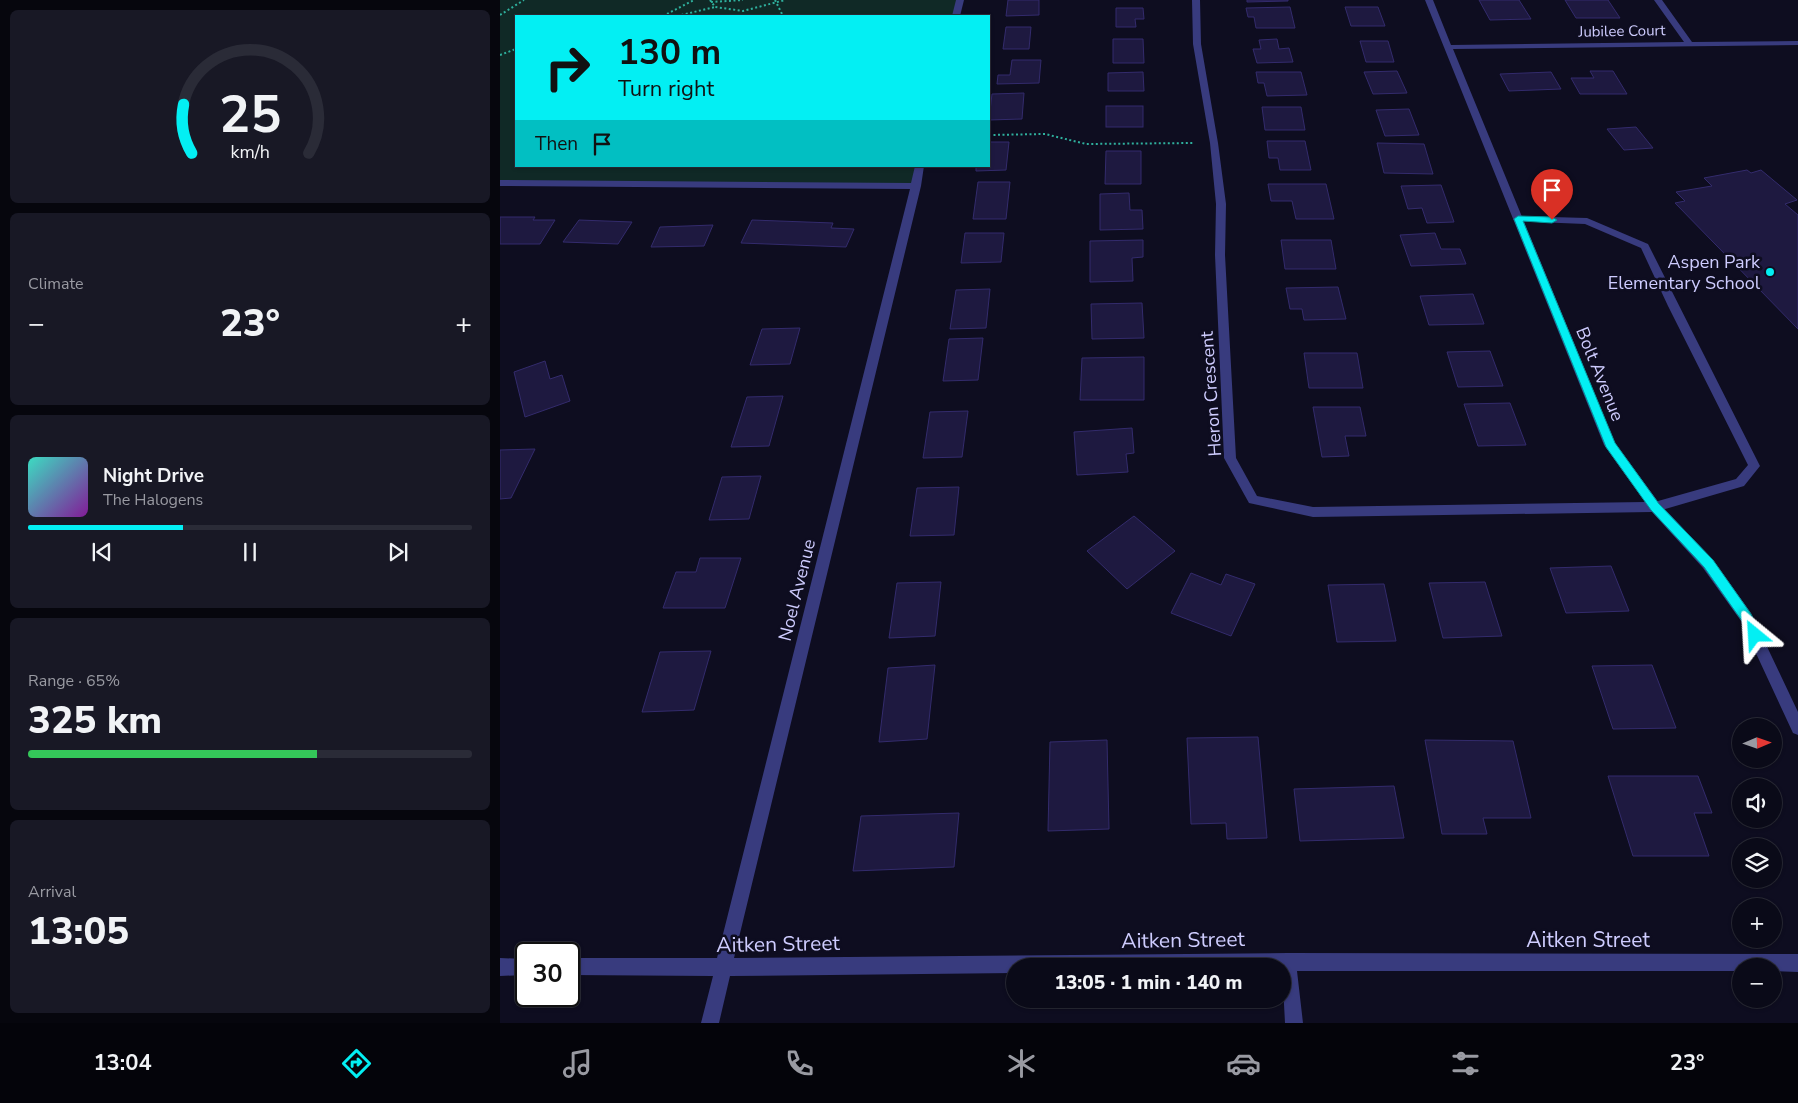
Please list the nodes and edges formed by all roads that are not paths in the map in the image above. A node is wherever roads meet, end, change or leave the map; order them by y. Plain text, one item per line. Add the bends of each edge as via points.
1 (960, 0) edge
2 (1196, 0) edge
3 (1429, 0) edge
4 (1658, 0) edge
5 (956, 15) edge
6 (1798, 43) edge
7 (1689, 44) junction
8 (1447, 47) junction
9 (920, 167) edge
10 (500, 183) edge
11 (916, 186) junction
12 (1518, 219) junction
13 (1655, 507) junction
14 (1798, 728) edge
15 (1291, 962) edge
16 (1798, 963) edge
17 (1006, 965) edge
18 (500, 967) edge
19 (515, 967) edge
20 (580, 967) edge
21 (724, 968) junction
22 (1291, 992) edge
23 (710, 1023) edge
24 (1294, 1023) edge

1 - 5 street
2 - 13 street, Heron Crescent via 1197,44 1221,204 1220,255 1230,458 1253,500 1313,512
3 - 8 street, Bolt Avenue
4 - 7 street
6 - 7 street, Jubilee Court
7 - 8 street, Jubilee Court
8 - 12 street, Bolt Avenue
9 - 11 street, Noel Avenue
10 - 11 street
11 - 21 street, Noel Avenue
12 - 13 street, Bolt Avenue via 1610,445
12 - 13 street, Heron Crescent via 1587,221 1645,246 1754,466 1740,483
13 - 14 street, Bolt Avenue via 1708,564 1746,617
15 - 16 street, Aitken Street
17 - 21 street, Aitken Street
18 - 19 street
20 - 21 street, Aitken Street
21 - 23 street, Noel Avenue
22 - 24 street

